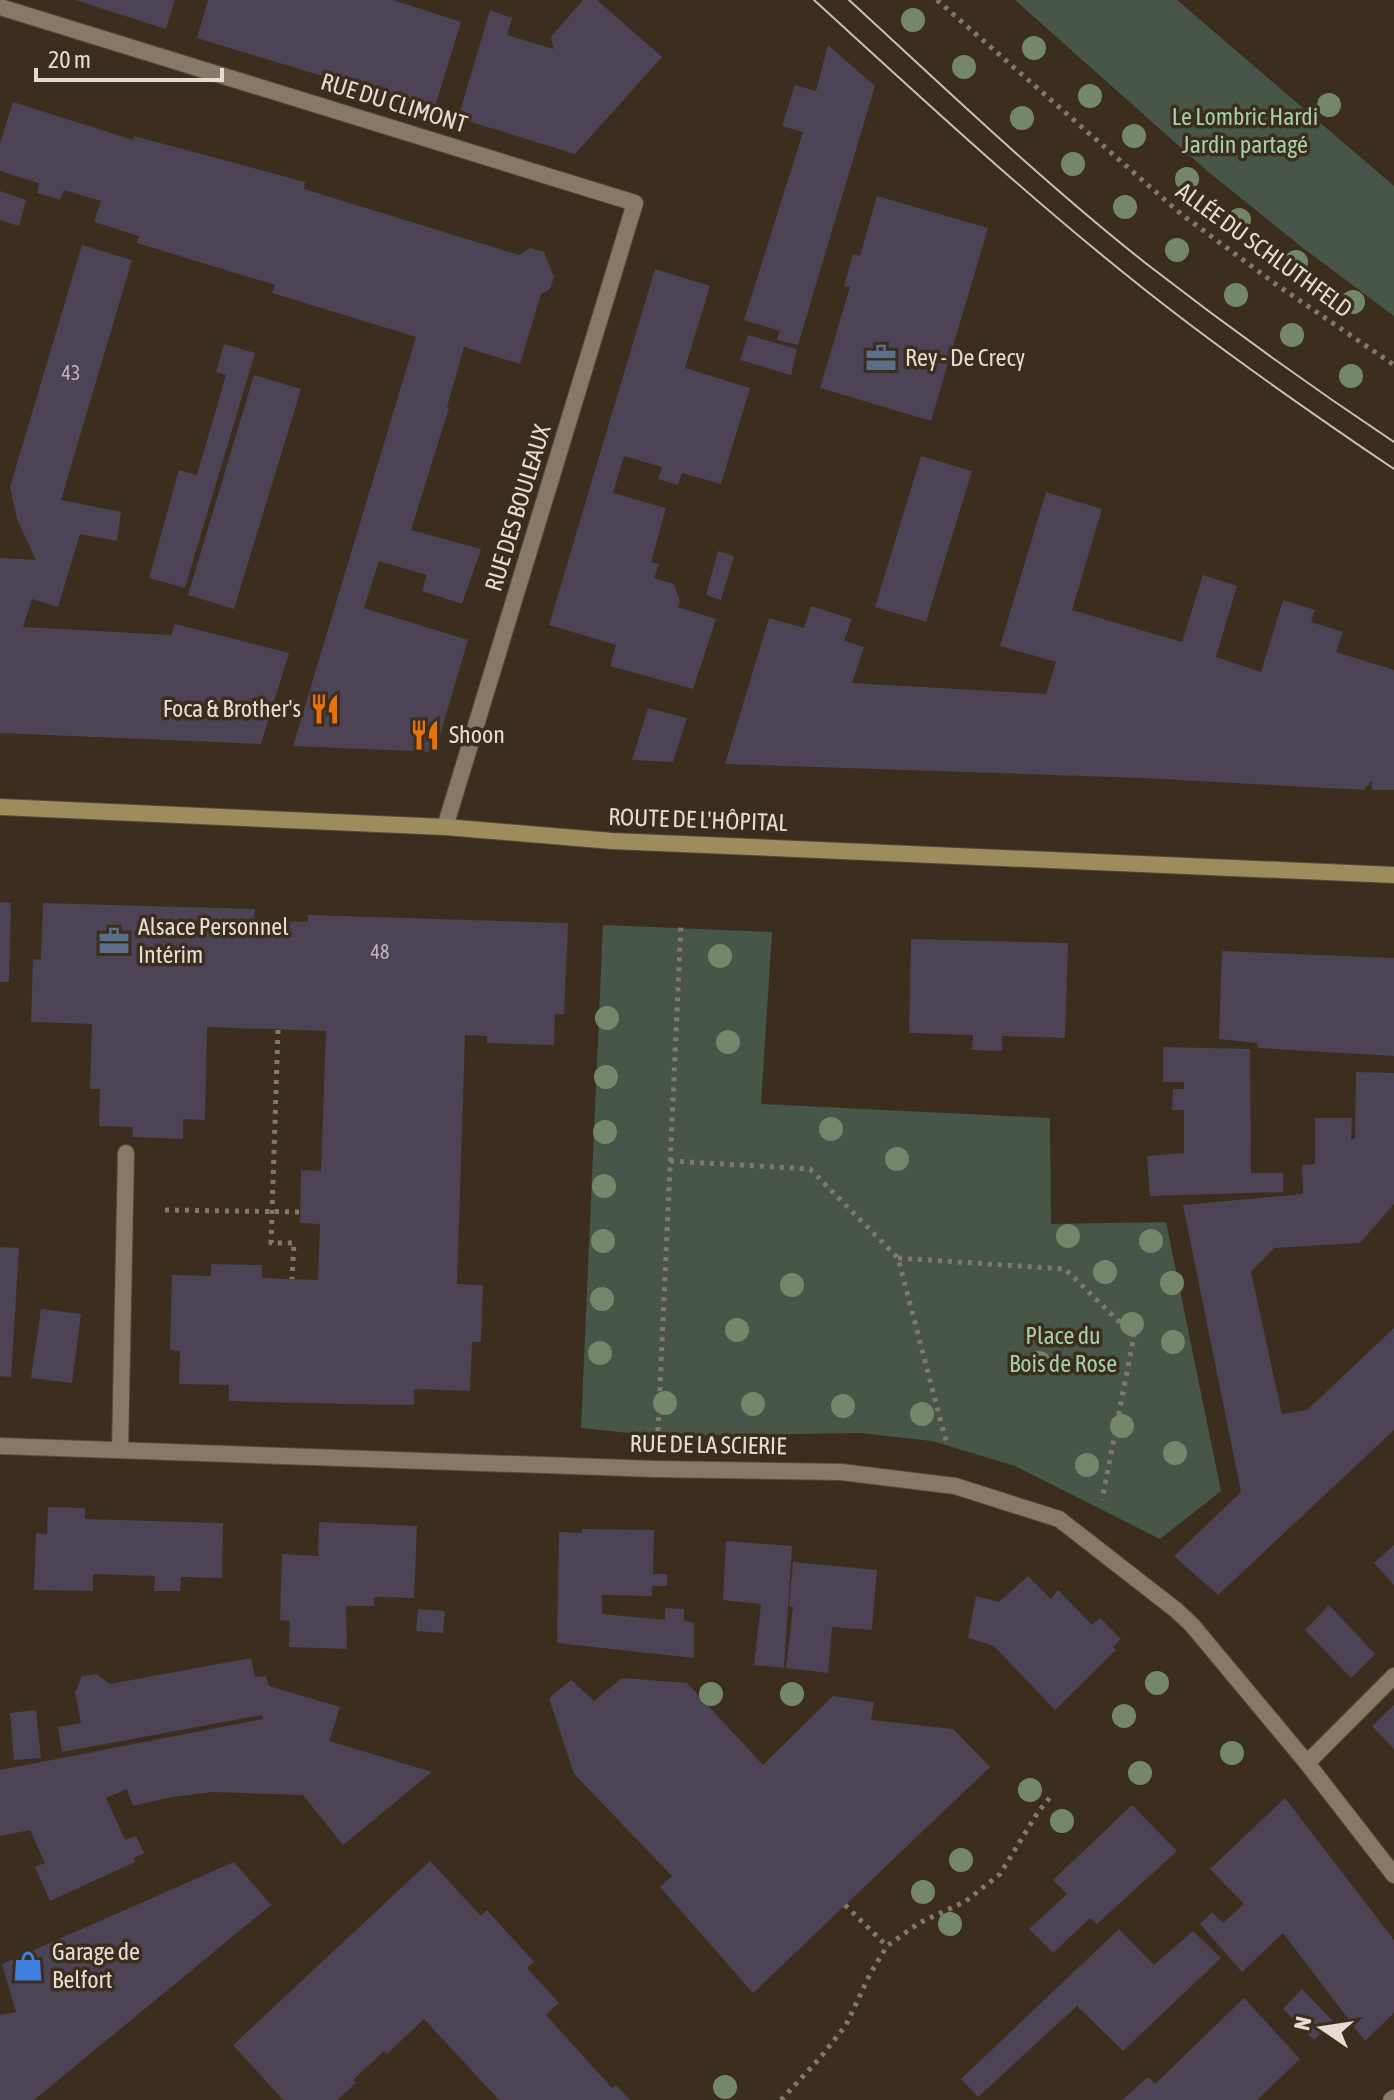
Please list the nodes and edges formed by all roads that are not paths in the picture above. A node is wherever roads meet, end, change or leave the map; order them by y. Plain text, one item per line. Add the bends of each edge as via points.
1 (0, 7) edge
2 (635, 203) joint
3 (0, 807) edge
4 (445, 827) junction
5 (1394, 875) edge
6 (126, 1153) dead end
7 (0, 1446) edge
8 (120, 1450) junction
9 (1394, 1676) edge
10 (1307, 1763) junction
11 (1394, 1875) edge

1 - 2 street, RUE DU CLIMONT
2 - 4 street, RUE DES BOULEAUX
3 - 4 main road, ROUTE DE L'HÔPITAL
4 - 5 main road, ROUTE DE L'HÔPITAL via 612,841
6 - 8 street
7 - 8 street, RUE DE LA SCIERIE
8 - 10 street, RUE DE LA SCIERIE via 841,1472 955,1486 1059,1519 1141,1580 1192,1625
9 - 10 street
10 - 11 street, RUE DE LA SCIERIE

